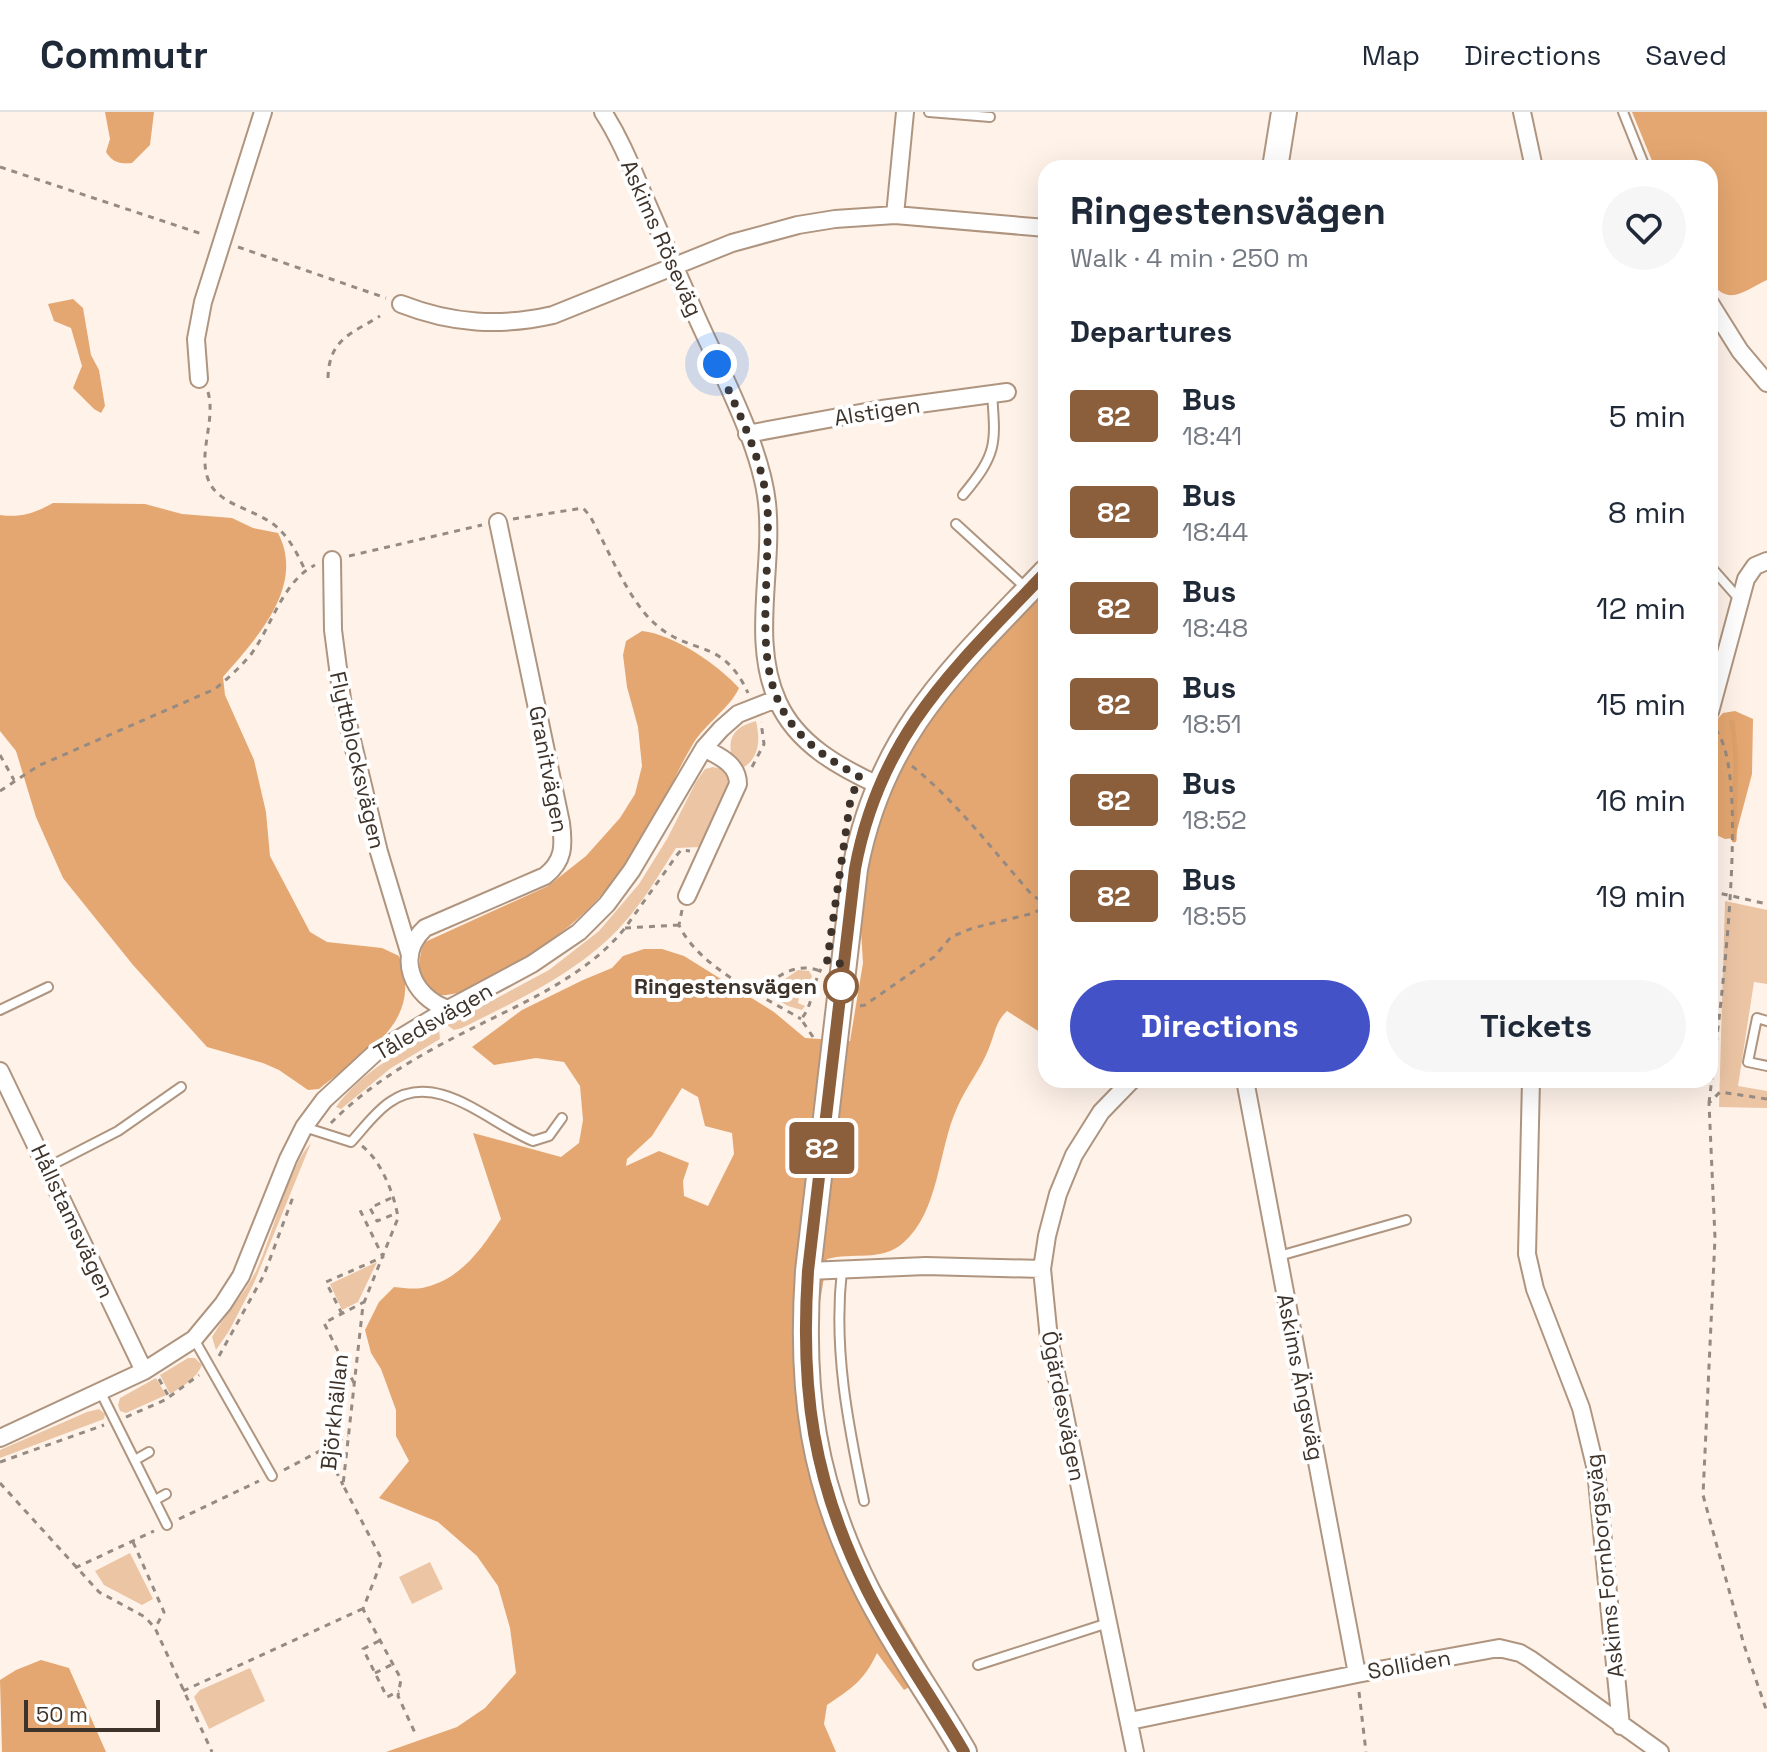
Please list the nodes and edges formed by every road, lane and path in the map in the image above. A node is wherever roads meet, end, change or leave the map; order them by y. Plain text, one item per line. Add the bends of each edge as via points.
1 (263, 112) edge
2 (603, 112) edge
3 (905, 112) edge
4 (929, 112) edge
5 (1284, 112) edge
6 (1522, 112) edge
7 (1623, 112) edge
8 (990, 117) dead end
9 (1276, 160) edge
10 (1532, 160) edge
11 (1642, 160) edge
12 (0, 167) edge
13 (895, 215) junction
14 (1038, 227) edge
15 (221, 241) junction
16 (675, 266) junction
17 (401, 304) joint
18 (380, 316) dead end
19 (1718, 316) edge
20 (328, 378) dead end
21 (199, 379) joint
22 (1767, 383) edge
23 (1000, 393) joint
24 (747, 434) junction
25 (963, 495) dead end
26 (498, 522) junction
27 (956, 524) dead end
28 (332, 560) junction
29 (1767, 561) edge
30 (305, 570) junction
31 (1718, 575) edge
32 (1038, 580) edge
33 (1028, 590) junction
34 (1741, 601) junction
35 (1718, 664) edge
36 (776, 699) junction
37 (755, 707) junction
38 (1718, 731) edge
39 (704, 748) junction
40 (894, 753) junction
41 (0, 755) edge
42 (14, 780) junction
43 (878, 785) junction
44 (0, 791) edge
45 (735, 793) junction
46 (705, 855) junction
47 (1718, 893) edge
48 (687, 896) joint
49 (1731, 896) junction
50 (1038, 898) edge
51 (1767, 904) edge
52 (1038, 911) edge
53 (679, 925) junction
54 (625, 928) junction
55 (410, 957) junction
56 (831, 968) junction
57 (48, 987) dead end
58 (760, 994) junction
59 (858, 1006) dead end
60 (448, 1009) junction
61 (0, 1010) edge
62 (1718, 1018) edge
63 (801, 1019) junction
64 (1767, 1021) edge
65 (814, 1044) dead end
66 (1767, 1066) edge
67 (0, 1071) edge
68 (181, 1087) dead end
69 (1124, 1088) edge
70 (1247, 1088) edge
71 (1531, 1088) edge
72 (1711, 1088) edge
73 (1767, 1099) edge
74 (1709, 1103) junction
75 (562, 1118) dead end
76 (304, 1127) junction
77 (321, 1133) junction
78 (351, 1142) junction
79 (48, 1167) junction
80 (294, 1195) dead end
81 (392, 1198) junction
82 (358, 1206) dead end
83 (397, 1213) junction
84 (1406, 1220) dead end
85 (377, 1221) junction
86 (368, 1228) junction
87 (1279, 1256) junction
88 (383, 1257) junction
89 (1042, 1269) junction
90 (842, 1270) junction
91 (808, 1271) junction
92 (364, 1302) junction
93 (342, 1314) junction
94 (194, 1339) junction
95 (212, 1365) junction
96 (144, 1371) junction
97 (354, 1383) junction
98 (101, 1393) junction
99 (116, 1422) junction
100 (348, 1436) junction
101 (0, 1438) edge
102 (325, 1449) junction
103 (149, 1452) dead end
104 (135, 1460) junction
105 (0, 1462) edge
106 (272, 1476) junction
107 (0, 1483) edge
108 (343, 1485) junction
109 (166, 1494) dead end
110 (155, 1500) junction
111 (864, 1501) dead end
112 (167, 1525) junction
113 (133, 1542) junction
114 (75, 1568) junction
115 (363, 1609) junction
116 (1108, 1623) junction
117 (155, 1628) junction
118 (380, 1640) junction
119 (394, 1664) junction
120 (978, 1665) dead end
121 (375, 1673) junction
122 (1357, 1674) junction
123 (183, 1691) junction
124 (399, 1691) junction
125 (1767, 1712) edge
126 (1130, 1721) junction
127 (1621, 1726) junction
128 (415, 1733) dead end
129 (212, 1752) edge
130 (964, 1752) edge
131 (1135, 1752) edge
132 (1366, 1752) edge
133 (1660, 1752) edge

1 - 15 street
2 - 16 street, Askims Röseväg
3 - 13 street
4 - 8 lane
5 - 9 street
6 - 10 street
7 - 11 lane
12 - 15 path
13 - 14 street
13 - 16 street via 798,225
15 - 17 path
15 - 21 street via 196,339
16 - 17 street via 528,321 464,322
16 - 24 street, Askims Röseväg
18 - 20 path via 343,337 332,354
19 - 22 street
21 - 30 path via 211,404 206,474 212,489 279,529
23 - 24 street, Alstigen
23 - 25 lane via 990,461
24 - 36 street, Askims Röseväg via 767,503 766,663
26 - 28 path
26 - 37 path via 583,508 647,616 678,638 726,659
26 - 55 street, Granitvägen via 563,851 545,876 425,928
27 - 33 lane
28 - 30 path
28 - 55 street, Flyttblocksvägen via 333,630 342,699
29 - 34 street via 1751,571
30 - 42 path via 250,654 215,689
31 - 34 lane
32 - 33 street
33 - 40 street via 929,699
34 - 35 street
36 - 37 street, Tåledsvägen
36 - 43 street, Askims Röseväg via 792,726 817,750
37 - 39 street, Tåledsvägen via 729,721
37 - 45 path via 764,744
38 - 49 path via 1731,771
39 - 45 street via 733,766 738,775
39 - 60 street, Tåledsvägen via 644,853 595,916 532,964
40 - 43 street
40 - 50 path via 938,789
41 - 42 path
42 - 44 path
43 - 56 street
45 - 46 street
46 - 48 street
46 - 54 path via 681,850
47 - 49 path
48 - 53 path
49 - 51 path
49 - 62 path
52 - 59 path via 951,937 912,974
53 - 54 path
53 - 58 path via 694,948
54 - 77 path via 557,984 383,1079
55 - 60 street via 421,993
56 - 58 path via 790,970
56 - 63 path
56 - 91 street
57 - 61 lane
58 - 63 path
60 - 76 street, Tåledsvägen via 375,1053 324,1100
63 - 65 path
64 - 66 lane via 1757,1018 1748,1062
67 - 79 street, Hållstamsvägen
68 - 79 lane via 118,1131
69 - 89 street, Ögärdesvägen via 1101,1112 1074,1155 1058,1194
70 - 87 street, Askims Ängsväg
71 - 127 street, Askims Fornborgsväg via 1527,1254 1535,1289 1581,1408 1596,1470
72 - 74 path
73 - 74 path via 1720,1092
74 - 125 path via 1715,1238 1703,1495
75 - 78 lane via 549,1136 533,1141 471,1107 420,1090 388,1103
76 - 77 lane
76 - 94 street, Tåledsvägen via 241,1276
77 - 78 lane
78 - 81 path via 373,1155
79 - 96 street, Hållstamsvägen
80 - 95 path via 264,1275
81 - 83 path
81 - 85 path via 370,1208
82 - 86 path
83 - 85 path
83 - 88 path, Björkhällan
84 - 87 lane
85 - 86 path
86 - 88 path
87 - 122 street, Askims Ängsväg
88 - 92 path, Björkhällan
88 - 93 path via 326,1282
89 - 90 street
89 - 116 street, Ögärdesvägen via 1049,1339
90 - 91 street
90 - 111 lane via 842,1377
91 - 130 street via 804,1332 809,1417 833,1514 868,1592
92 - 93 path
92 - 97 path, Björkhällan
93 - 97 path via 324,1323
94 - 95 lane
94 - 96 street, Tåledsvägen
95 - 99 path via 165,1400
95 - 106 lane
96 - 98 street, Tåledsvägen
97 - 100 path, Björkhällan
98 - 99 lane
98 - 101 street, Tåledsvägen
99 - 104 lane
99 - 105 path
100 - 102 path
100 - 108 path, Björkhällan
102 - 106 path
102 - 108 path
103 - 104 lane
104 - 110 lane
106 - 112 path
107 - 114 path
108 - 115 path, Björkhällan via 382,1560
109 - 110 lane
110 - 112 lane
112 - 113 path
113 - 114 path
113 - 117 path via 164,1612
114 - 117 path via 99,1592
115 - 118 path
115 - 123 path
116 - 120 lane
116 - 126 street, Ögärdesvägen
117 - 123 path
118 - 119 path
118 - 121 path via 363,1649
119 - 121 path
119 - 124 path via 401,1679
121 - 124 path via 387,1697
122 - 126 street, Solliden
122 - 127 street, Solliden via 1511,1650
122 - 132 path
123 - 129 path
124 - 128 path
126 - 131 street, Ögärdesvägen
127 - 133 street, Solliden

